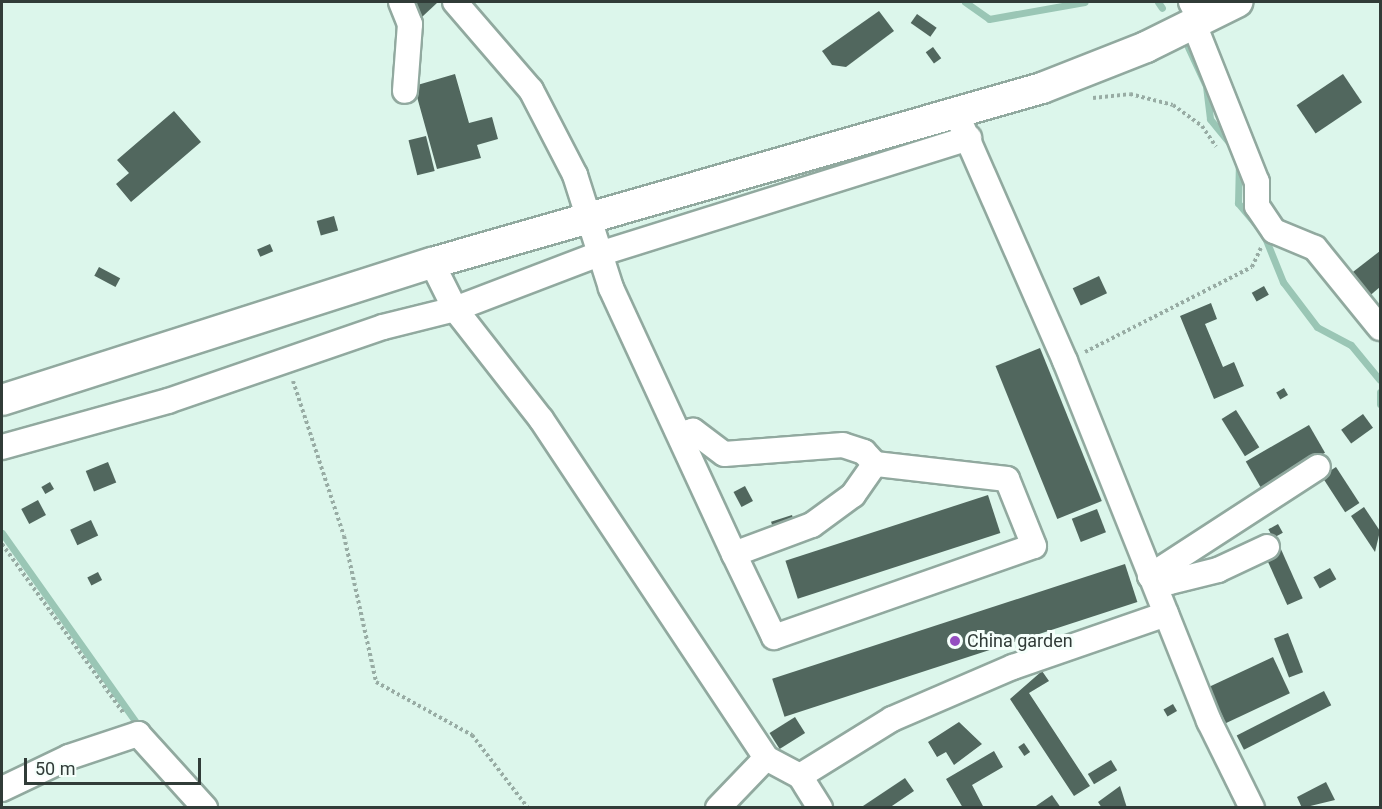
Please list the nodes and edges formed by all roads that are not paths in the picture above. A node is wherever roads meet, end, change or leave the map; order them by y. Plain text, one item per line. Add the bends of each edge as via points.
1 (401, 2) edge
2 (455, 2) edge
3 (1237, 2) edge
4 (1195, 16) edge
5 (405, 91) dead end
6 (962, 126) junction
7 (587, 218) junction
8 (598, 254) junction
9 (432, 263) junction
10 (455, 309) junction
11 (1380, 328) edge
12 (2, 400) edge
13 (679, 434) junction
14 (2, 447) edge
15 (875, 464) junction
16 (1318, 467) dead end
17 (1267, 547) dead end
18 (734, 554) junction
19 (1150, 576) junction
20 (1166, 614) junction
21 (765, 758) junction
22 (800, 776) junction
23 (2, 789) edge
24 (205, 807) edge
25 (718, 807) edge
26 (820, 807) edge
27 (1252, 807) edge

1 - 5 street via 410,24
2 - 7 street via 531,90 575,175
3 - 4 main road
4 - 6 main road
4 - 11 street via 1257,182 1257,206 1274,231 1315,248
6 - 7 main road
6 - 8 street
6 - 19 street via 1065,361
7 - 8 street
7 - 9 main road
8 - 10 street
8 - 13 street
9 - 10 street
9 - 12 main road
10 - 14 street via 127,414
10 - 21 street via 541,419
13 - 15 street via 693,431 723,454 843,445 864,452
13 - 18 street
15 - 18 street via 853,495 812,525
15 - 18 street via 1007,479 1034,546 774,637
16 - 19 street
17 - 19 street via 1218,570 1170,582
19 - 20 street
20 - 22 street via 1013,667 892,719
20 - 27 street
21 - 22 street
21 - 25 street
22 - 26 street
23 - 24 street via 69,757 138,734

